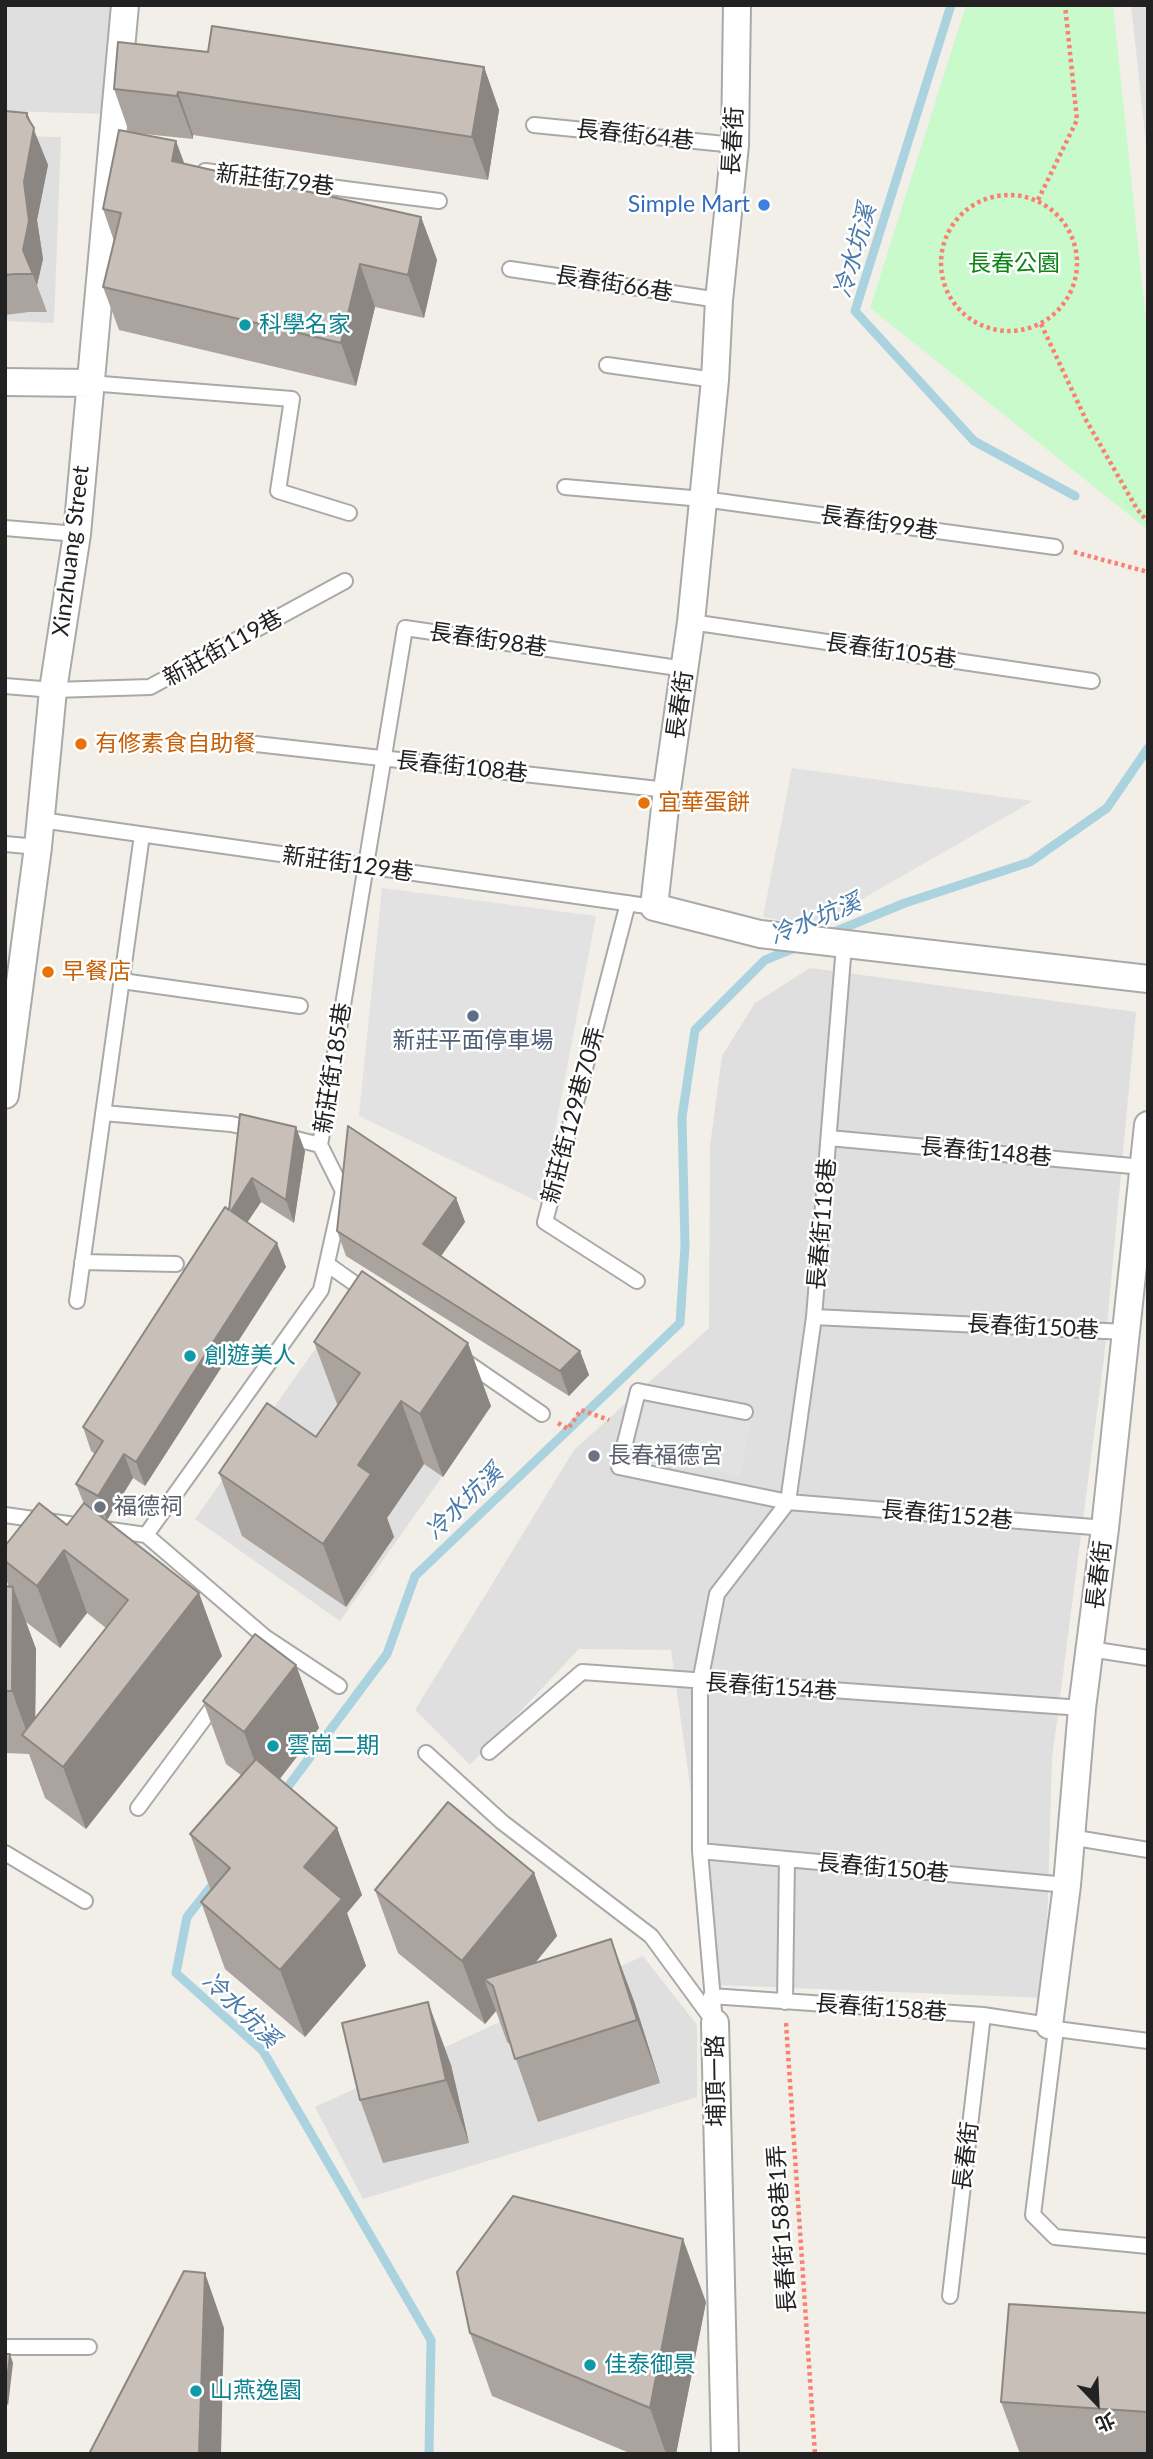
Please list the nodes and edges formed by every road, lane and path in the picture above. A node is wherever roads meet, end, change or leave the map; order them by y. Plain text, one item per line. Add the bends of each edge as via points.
1 (125, 5) edge
2 (737, 5) edge
3 (1065, 5) edge
4 (534, 125) dead end
5 (735, 145) junction
6 (192, 169) edge
7 (1038, 200) junction
8 (439, 201) dead end
9 (510, 269) dead end
10 (719, 300) junction
11 (1041, 324) junction
12 (607, 365) dead end
13 (715, 380) junction
14 (5, 382) edge
15 (89, 383) junction
16 (565, 487) dead end
17 (704, 499) junction
18 (349, 513) dead end
19 (1148, 522) edge
20 (5, 528) edge
21 (77, 534) junction
22 (1055, 547) joint
23 (1148, 572) edge
24 (345, 582) dead end
25 (691, 622) junction
26 (685, 669) junction
27 (1092, 681) dead end
28 (5, 686) edge
29 (53, 690) junction
30 (256, 744) dead end
31 (383, 759) junction
32 (667, 790) junction
33 (41, 820) junction
34 (142, 835) junction
35 (5, 844) edge
36 (38, 847) junction
37 (365, 866) junction
38 (628, 903) junction
39 (654, 907) junction
40 (844, 945) junction
41 (1148, 979) edge
42 (122, 981) junction
43 (12, 994) edge
44 (300, 1006) dead end
45 (5, 1095) edge
46 (103, 1113) junction
47 (1148, 1125) edge
48 (829, 1138) junction
49 (320, 1145) junction
50 (1143, 1167) junction
51 (82, 1262) junction
52 (176, 1264) dead end
53 (327, 1264) junction
54 (637, 1281) dead end
55 (77, 1301) dead end
56 (383, 1303) edge
57 (814, 1317) junction
58 (1126, 1332) junction
59 (451, 1351) edge
60 (745, 1412) dead end
61 (542, 1414) joint
62 (599, 1418) dead end
63 (788, 1502) junction
64 (5, 1515) edge
65 (1105, 1528) junction
66 (146, 1535) junction
67 (265, 1637) junction
68 (1090, 1649) junction
69 (1148, 1658) edge
70 (241, 1669) edge
71 (700, 1682) junction
72 (339, 1686) dead end
73 (225, 1690) edge
74 (1082, 1708) junction
75 (489, 1752) dead end
76 (426, 1753) dead end
77 (138, 1808) dead end
78 (1070, 1837) junction
79 (1148, 1850) edge
80 (700, 1851) junction
81 (5, 1853) edge
82 (786, 1859) junction
83 (1066, 1885) junction
84 (85, 1901) dead end
85 (711, 1996) junction
86 (785, 2002) junction
87 (983, 2015) junction
88 (715, 2023) junction
89 (1052, 2027) junction
90 (1148, 2041) edge
91 (1148, 2246) edge
92 (950, 2296) dead end
93 (5, 2347) edge
94 (89, 2347) dead end
95 (725, 2454) edge
96 (815, 2454) edge

1 - 15 street, Xinzhuang Street via 117,160
2 - 5 street, 長春街
3 - 7 path via 1077,120
4 - 5 lane, 長春街64巷
5 - 10 street, 長春街
6 - 8 lane, 新莊街79巷
7 - 11 path via 1064,220 1078,261 1069,298
7 - 11 path via 1006,194 970,206 946,234 939,269 953,305 972,323 997,332
9 - 10 lane, 長春街66巷
10 - 13 street, 長春街
11 - 19 path via 1086,420
12 - 13 lane
13 - 17 street, 長春街
14 - 15 street
15 - 18 lane via 292,399 278,491
15 - 21 street, Xinzhuang Street
16 - 17 lane, 長春街99巷
17 - 22 lane, 長春街99巷
17 - 25 street, 長春街
20 - 21 lane
21 - 29 street, Xinzhuang Street
22 - 23 path
24 - 29 lane, 新莊街119巷 via 150,687
25 - 26 street, 長春街
25 - 27 lane, 長春街105巷
26 - 31 lane, 長春街98巷 via 405,628
26 - 32 street, 長春街
28 - 29 lane, 新莊街119巷
29 - 33 street, Xinzhuang Street
30 - 31 lane, 長春街108巷
31 - 32 lane, 長春街108巷
31 - 37 lane, 長春街98巷
32 - 39 street, 長春街
33 - 34 lane, 新莊街129巷
33 - 36 street, Xinzhuang Street
34 - 37 lane, 新莊街129巷
34 - 42 lane
35 - 36 lane
36 - 43 street, Xinzhuang Street
37 - 38 lane, 新莊街129巷
37 - 49 lane, 新莊街185巷
38 - 39 lane, 新莊街129巷
38 - 54 lane, 新莊街129巷70弄 via 545,1222
39 - 40 street via 760,934
40 - 41 street
40 - 48 lane, 長春街118巷
42 - 44 lane
42 - 46 lane
43 - 45 street, Xinzhuang Street
46 - 49 lane via 231,1124
46 - 51 lane
47 - 50 street, 長春街
48 - 50 lane, 長春街148巷
48 - 57 lane, 長春街118巷
49 - 53 lane, 新莊街185巷 via 343,1191
50 - 58 street, 長春街
51 - 52 lane
51 - 55 lane
53 - 56 lane
53 - 66 lane, 新莊街185巷 via 321,1290
57 - 58 lane, 長春街150巷
57 - 63 lane, 長春街118巷
58 - 65 street, 長春街
59 - 61 lane
60 - 63 lane, 長春街152巷 via 638,1391 619,1467
61 - 62 path via 568,1429 582,1410
63 - 65 lane, 長春街152巷
63 - 71 lane via 717,1594
64 - 66 lane
65 - 68 street, 長春街
66 - 67 lane
67 - 70 lane
67 - 72 lane
68 - 69 lane
68 - 74 street, 長春街
71 - 74 lane, 長春街154巷
71 - 75 lane, 長春街154巷 via 582,1672
71 - 80 lane
73 - 77 lane
74 - 78 street, 長春街
76 - 88 lane, 埔頂一路 via 502,1822 651,1936
78 - 79 lane
78 - 83 street, 長春街
80 - 82 lane, 長春街150巷
80 - 85 lane
81 - 84 lane
82 - 83 lane, 長春街150巷
82 - 86 lane
83 - 89 street, 長春街
85 - 86 lane, 長春街158巷
85 - 88 lane
86 - 87 lane, 長春街158巷
86 - 96 path, 長春街158巷1弄
87 - 89 lane, 長春街158巷
87 - 92 lane, 長春街
88 - 95 street, 埔頂一路
89 - 90 lane, 長春街158巷
89 - 91 lane via 1032,2215 1055,2237
93 - 94 lane

